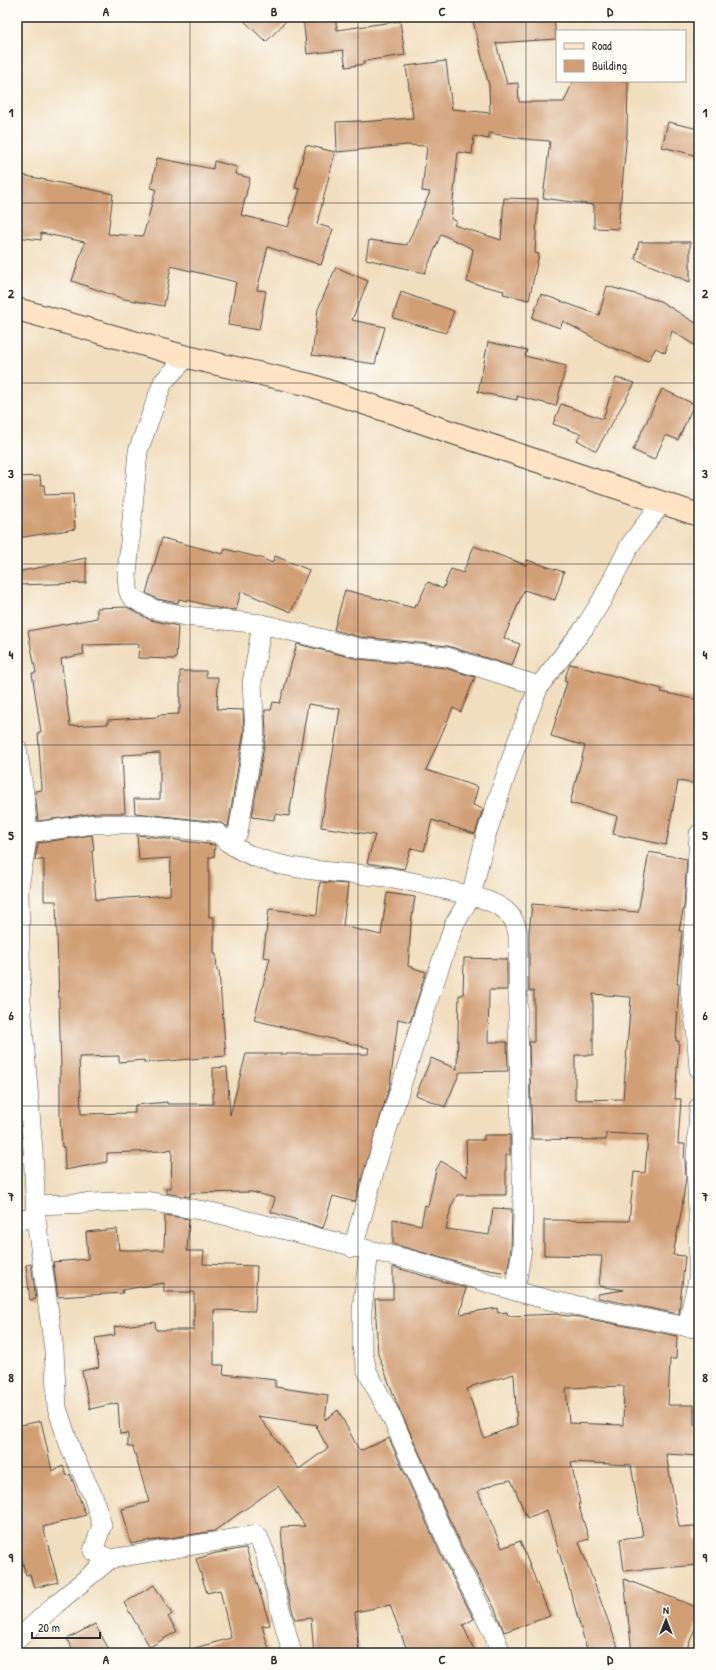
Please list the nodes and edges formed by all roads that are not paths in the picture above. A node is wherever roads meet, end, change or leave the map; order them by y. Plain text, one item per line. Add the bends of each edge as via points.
1 (17, 309) edge
2 (187, 357) junction
3 (661, 504) junction
4 (699, 515) edge
5 (262, 624) junction
6 (539, 686) junction
7 (17, 748) edge
8 (28, 833) junction
9 (699, 834) edge
10 (226, 842) junction
11 (18, 888) edge
12 (470, 896) junction
13 (20, 1042) edge
14 (699, 1069) edge
15 (699, 1107) edge
16 (36, 1212) junction
17 (17, 1220) edge
18 (361, 1249) junction
19 (515, 1291) junction
20 (693, 1328) edge
21 (110, 1559) junction
22 (17, 1640) edge
23 (292, 1653) edge
24 (502, 1653) edge

1 - 2 street
2 - 3 street via 310,385
2 - 5 street via 163,382 138,451 130,533 128,589 134,600 153,609 185,616
3 - 4 street
3 - 6 street via 630,545 585,627
5 - 6 street via 359,648 447,657
5 - 10 street via 252,683 255,732 238,834
6 - 12 street via 486,835
7 - 8 street
8 - 10 street via 94,824 139,824 218,833
8 - 11 street
9 - 14 street via 690,991
10 - 12 street via 278,864 393,878
11 - 13 street
12 - 18 street via 454,925 379,1155
12 - 19 street via 506,910 515,920 518,934 523,1222 522,1249
13 - 16 street via 33,1150
15 - 20 street via 696,1163 698,1280
16 - 17 street
16 - 18 street via 146,1201 212,1212
16 - 21 street via 54,1350 57,1408 71,1450 93,1496 102,1525 93,1551
18 - 19 street via 415,1261
18 - 24 street via 362,1339 367,1372 392,1418 451,1550
19 - 20 street via 553,1301
21 - 22 street
21 - 23 street via 255,1535 259,1538 265,1553

